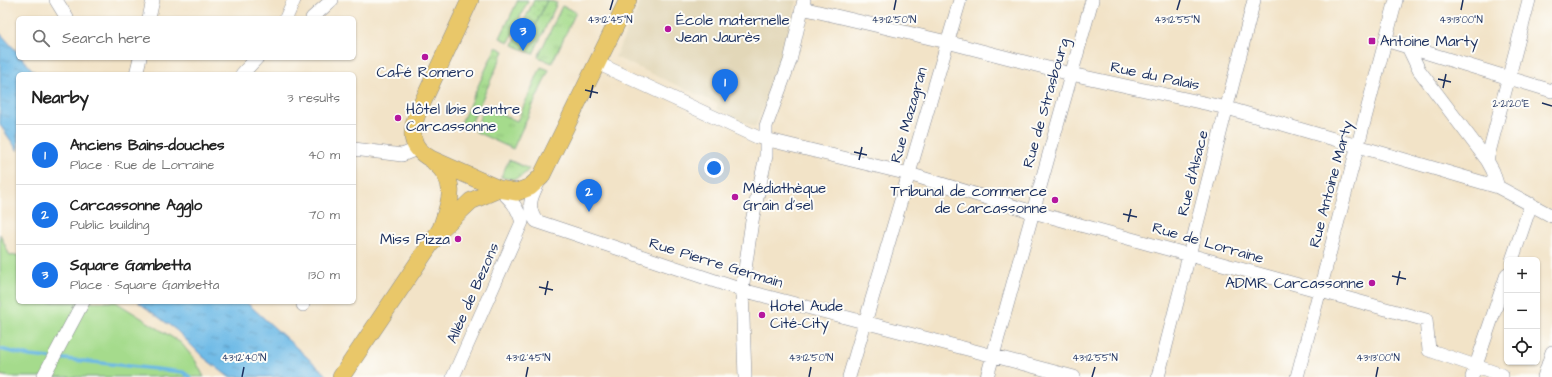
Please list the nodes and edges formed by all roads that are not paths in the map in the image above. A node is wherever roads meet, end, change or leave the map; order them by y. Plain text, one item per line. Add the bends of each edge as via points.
1 (56, 0) edge
2 (153, 0) edge
3 (294, 0) edge
4 (332, 0) edge
5 (470, 0) edge
6 (628, 0) edge
7 (960, 0) edge
8 (1092, 0) edge
9 (1254, 0) edge
10 (1396, 0) edge
11 (1529, 0) edge
12 (803, 4) edge
13 (66, 16) edge
14 (148, 16) edge
15 (287, 16) edge
16 (314, 16) edge
17 (1385, 40) junction
18 (947, 42) junction
19 (1408, 47) junction
20 (140, 60) edge
21 (254, 60) edge
22 (597, 63) junction
23 (136, 72) edge
24 (244, 72) edge
25 (1071, 74) junction
26 (1508, 78) junction
27 (1552, 91) edge
28 (1227, 108) junction
29 (765, 138) junction
30 (1357, 147) junction
31 (356, 149) edge
32 (424, 154) junction
33 (1487, 160) junction
34 (909, 174) junction
35 (541, 177) junction
36 (1498, 187) junction
37 (499, 189) junction
38 (1531, 204) junction
39 (1033, 212) junction
40 (1552, 216) edge
41 (536, 221) junction
42 (522, 222) junction
43 (440, 230) junction
44 (1189, 254) junction
45 (1513, 257) edge
46 (1504, 283) edge
47 (742, 290) junction
48 (1320, 291) junction
49 (82, 304) edge
50 (865, 323) junction
51 (1552, 352) edge
52 (993, 356) junction
53 (1474, 372) edge
54 (43, 377) edge
55 (341, 377) edge
56 (453, 377) edge
57 (745, 377) edge
58 (850, 377) edge
59 (987, 377) edge
60 (1074, 377) edge
61 (1158, 377) edge
62 (1297, 377) edge
63 (1502, 377) edge
64 (1544, 377) edge

1 - 13 street
2 - 14 street
3 - 15 street
4 - 16 street
5 - 32 main road via 412,126 413,137
6 - 22 main road
7 - 18 street, Rue Mazagran
8 - 25 street, Rue de Strasbourg
9 - 28 street, Rue d'Alsace
10 - 17 street, Rue Antoine Marty
11 - 26 street
12 - 18 street, Rue du Palais
12 - 29 street via 790,61 766,126
17 - 19 street
17 - 30 street, Rue Antoine Marty
18 - 25 street, Rue du Palais
18 - 34 street, Rue Mazagran
19 - 26 street
19 - 33 street via 1419,70
20 - 23 street
21 - 24 street
22 - 29 street, Rue de Lorraine
22 - 35 main road
25 - 28 street, Rue du Palais
25 - 39 street, Rue de Strasbourg
26 - 27 street
26 - 33 street
28 - 30 street, Rue du Palais
28 - 44 street, Rue d'Alsace
29 - 34 street, Rue de Lorraine
29 - 47 street via 766,156 752,221
30 - 36 street, Rue du Palais
30 - 48 street, Rue Antoine Marty
31 - 32 street via 402,155
32 - 37 main road
32 - 43 main road via 442,168 450,184 449,204
33 - 36 street
34 - 39 street, Rue de Lorraine
34 - 50 street, Rue Mazagran
35 - 37 main road via 530,187 517,192
35 - 41 street via 530,202 531,213
36 - 38 street, Rue du Palais
37 - 42 street via 513,202
37 - 43 main road via 471,201
38 - 40 street, Rue du Palais
38 - 45 street
39 - 44 street, Rue de Lorraine
39 - 52 street, Rue de Strasbourg
41 - 42 street, Rue Pierre Germain
41 - 47 street, Rue Pierre Germain
42 - 56 street, Allée de Bezons
43 - 55 main road
44 - 48 street, Rue de Lorraine
44 - 61 street, Rue d'Alsace
46 - 53 street
47 - 50 street, Rue Pierre Germain
47 - 57 street
48 - 53 street, Rue de Lorraine via 1426,320 1429,350
48 - 62 street, Rue Antoine Marty
49 - 54 street
50 - 52 street, Rue Pierre Germain
50 - 58 street, Rue Mazagran
51 - 64 street
52 - 59 street, Rue de Strasbourg
52 - 60 street, Rue Pierre Germain
53 - 63 street

